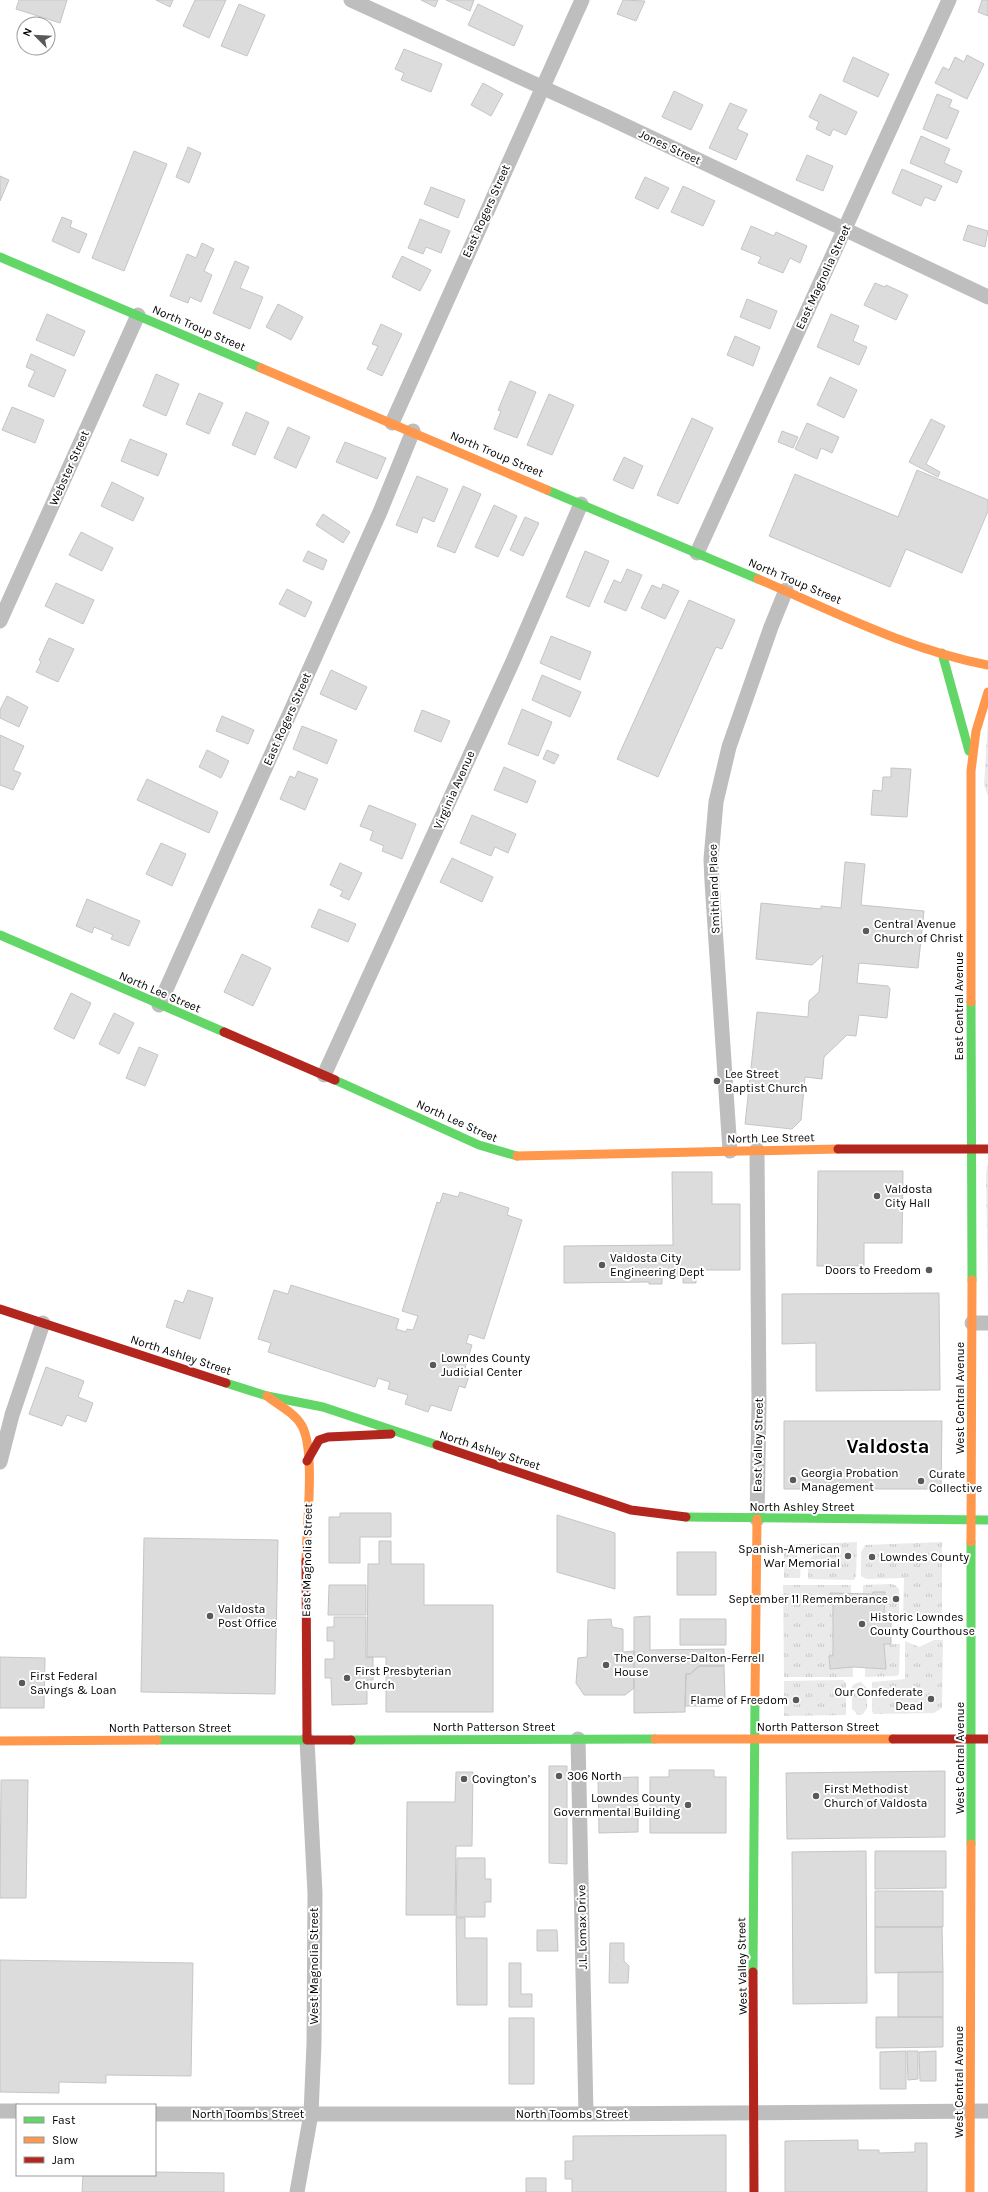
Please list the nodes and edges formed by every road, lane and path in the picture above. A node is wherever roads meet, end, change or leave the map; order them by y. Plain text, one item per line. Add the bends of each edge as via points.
1 (351, 0) edge
2 (582, 0) edge
3 (949, 0) edge
4 (542, 88) junction
5 (845, 230) junction
6 (0, 257) edge
7 (988, 297) edge
8 (138, 315) junction
9 (392, 423) junction
10 (413, 431) junction
11 (581, 504) junction
12 (697, 553) junction
13 (786, 590) junction
14 (0, 621) edge
15 (942, 653) junction
16 (988, 665) edge
17 (988, 692) edge
18 (971, 760) junction
19 (0, 935) edge
20 (159, 1005) junction
21 (324, 1076) junction
22 (971, 1149) junction
23 (988, 1149) edge
24 (756, 1150) junction
25 (730, 1151) junction
26 (0, 1309) edge
27 (43, 1323) junction
28 (972, 1323) junction
29 (988, 1323) edge
30 (267, 1396) junction
31 (401, 1433) junction
32 (307, 1461) junction
33 (0, 1462) edge
34 (757, 1519) junction
35 (972, 1520) junction
36 (988, 1520) edge
37 (578, 1739) junction
38 (754, 1739) junction
39 (972, 1739) junction
40 (988, 1739) edge
41 (307, 1740) junction
42 (0, 1741) edge
43 (0, 2111) edge
44 (16, 2111) edge
45 (971, 2111) junction
46 (988, 2111) edge
47 (754, 2112) junction
48 (156, 2114) edge
49 (311, 2114) junction
50 (586, 2114) junction
51 (297, 2192) edge
52 (754, 2192) edge
53 (970, 2192) edge

1 - 4 street, Jones Street
2 - 4 street, East Rogers Street
3 - 5 street, East Magnolia Street
4 - 5 street, Jones Street
4 - 9 street, East Rogers Street
5 - 7 street, Jones Street
5 - 12 street, East Magnolia Street
6 - 8 main road, North Troup Street
8 - 9 main road, North Troup Street
8 - 14 street, Webster Street
9 - 10 main road, North Troup Street
10 - 11 main road, North Troup Street
10 - 20 street, East Rogers Street via 380,512
11 - 12 main road, North Troup Street
11 - 21 street, Virginia Avenue via 513,661
12 - 13 main road, North Troup Street
13 - 15 main road, North Troup Street
13 - 25 street, Smithland Place via 729,747 716,802 711,859
15 - 16 main road, North Troup Street
15 - 18 main road
17 - 18 main road, East Central Avenue via 975,729
18 - 22 main road, East Central Avenue
19 - 20 main road, North Lee Street
20 - 21 main road, North Lee Street
21 - 25 main road, North Lee Street via 479,1145 515,1156
22 - 23 main road, North Lee Street
22 - 24 main road, North Lee Street
22 - 28 main road, East Central Avenue
24 - 25 main road, North Lee Street
24 - 34 street, East Valley Street
26 - 27 main road, North Ashley Street
27 - 30 main road, North Ashley Street
27 - 33 street via 12,1415
28 - 29 street
28 - 35 main road, West Central Avenue
30 - 31 main road, North Ashley Street via 323,1407
30 - 32 main road, East Magnolia Street via 303,1427
31 - 32 main road via 328,1437 319,1440
31 - 34 main road, North Ashley Street via 631,1510 666,1516
32 - 41 main road, East Magnolia Street
34 - 35 main road, North Ashley Street
34 - 38 main road, East Valley Street
35 - 36 main road, North Ashley Street
35 - 39 main road, West Central Avenue
37 - 38 main road, North Patterson Street
37 - 41 main road, North Patterson Street
37 - 50 street, J.L. Lomax Drive
38 - 39 main road, North Patterson Street
38 - 47 main road, West Valley Street
39 - 40 main road, North Patterson Street
39 - 45 main road, West Central Avenue
41 - 42 main road, North Patterson Street
41 - 49 street, West Magnolia Street via 315,1893
43 - 44 street
45 - 46 street, North Toombs Street
45 - 47 street, North Toombs Street
45 - 53 main road, West Central Avenue
47 - 50 street, North Toombs Street
47 - 52 main road, West Valley Street
48 - 49 street, North Toombs Street
49 - 50 street, North Toombs Street
49 - 51 street, West Magnolia Street

